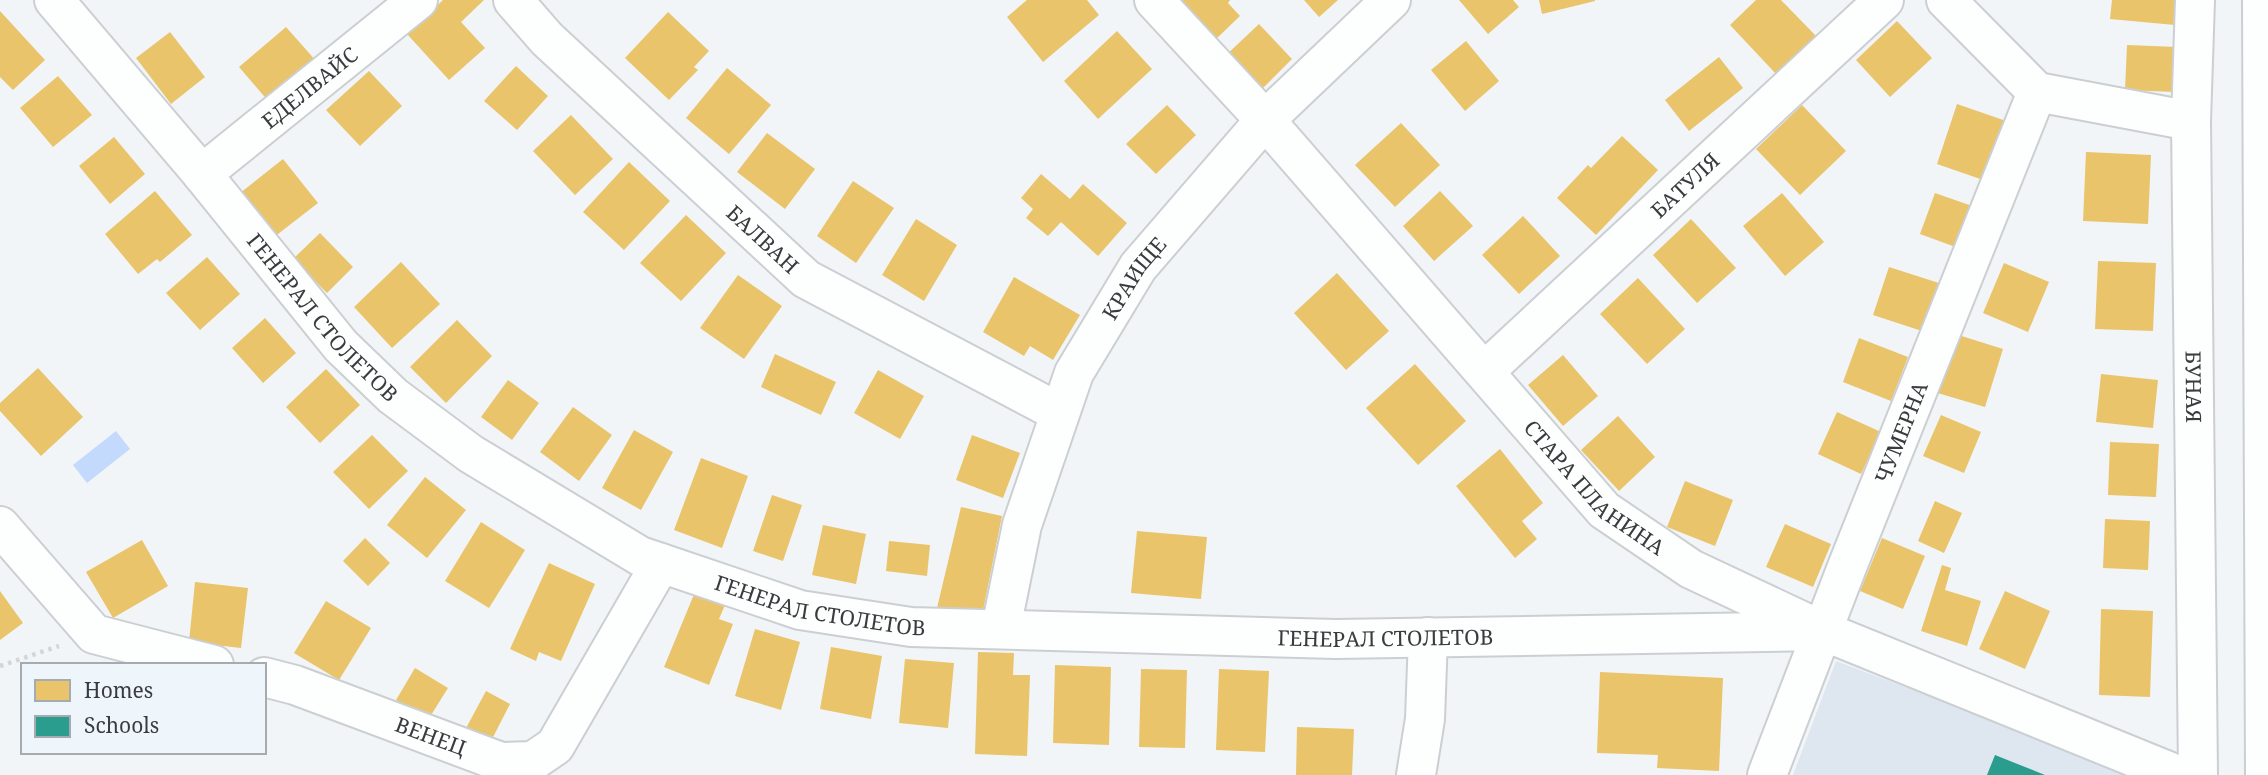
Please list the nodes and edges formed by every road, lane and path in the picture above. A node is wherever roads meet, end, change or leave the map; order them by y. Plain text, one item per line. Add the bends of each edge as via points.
1 (54, 0) edge
2 (418, 0) edge
3 (513, 0) edge
4 (1154, 0) edge
5 (1391, 0) edge
6 (1884, 0) edge
7 (1946, 0) edge
8 (2194, 0) edge
9 (2262, 0) edge
10 (2037, 92) junction
11 (1265, 120) junction
12 (2191, 121) junction
13 (202, 174) junction
14 (2266, 369) edge
15 (1485, 371) junction
16 (1060, 413) junction
17 (0, 526) edge
18 (661, 563) junction
19 (1001, 628) junction
20 (1823, 631) junction
21 (93, 634) junction
22 (1428, 637) junction
23 (206, 663) edge
24 (0, 666) edge
25 (266, 678) edge
26 (1416, 775) edge
27 (1768, 775) edge
28 (2178, 775) edge
29 (2197, 775) edge
30 (2265, 775) edge

1 - 13 street, ГЕНЕРАЛ СТОЛЕТОВ
2 - 13 street, ЕДЕЛВАЙС
3 - 16 street, БАЛВАН via 547,39 806,279
4 - 11 street, СТАРА ПЛАНИНА
5 - 11 street, КРАИЩЕ
6 - 15 street, БАТУЛЯ
7 - 10 street
8 - 12 street, БУНАЯ
9 - 14 street
10 - 12 street
10 - 20 street, ЧУМЕРНА
11 - 15 street, СТАРА ПЛАНИНА
11 - 16 street, КРАИЩЕ via 1138,267 1074,373
12 - 29 street, БУНАЯ
13 - 18 street, ГЕНЕРАЛ СТОЛЕТОВ via 341,346 393,396 471,454 640,556
14 - 30 street
15 - 20 street, СТАРА ПЛАНИНА via 1604,510 1691,569
16 - 19 street, КРАИЩЕ via 1022,525
17 - 21 street
18 - 19 street, ГЕНЕРАЛ СТОЛЕТОВ via 800,610 911,627
18 - 25 street, ВЕНЕЦ via 555,746 533,761 501,762
19 - 22 street, ГЕНЕРАЛ СТОЛЕТОВ via 1336,639
20 - 22 street, ГЕНЕРАЛ СТОЛЕТОВ
20 - 27 street, ЧУМЕРНА
20 - 28 street, СТАРА ПЛАНИНА
21 - 23 street
21 - 24 path
22 - 26 street via 1425,719

